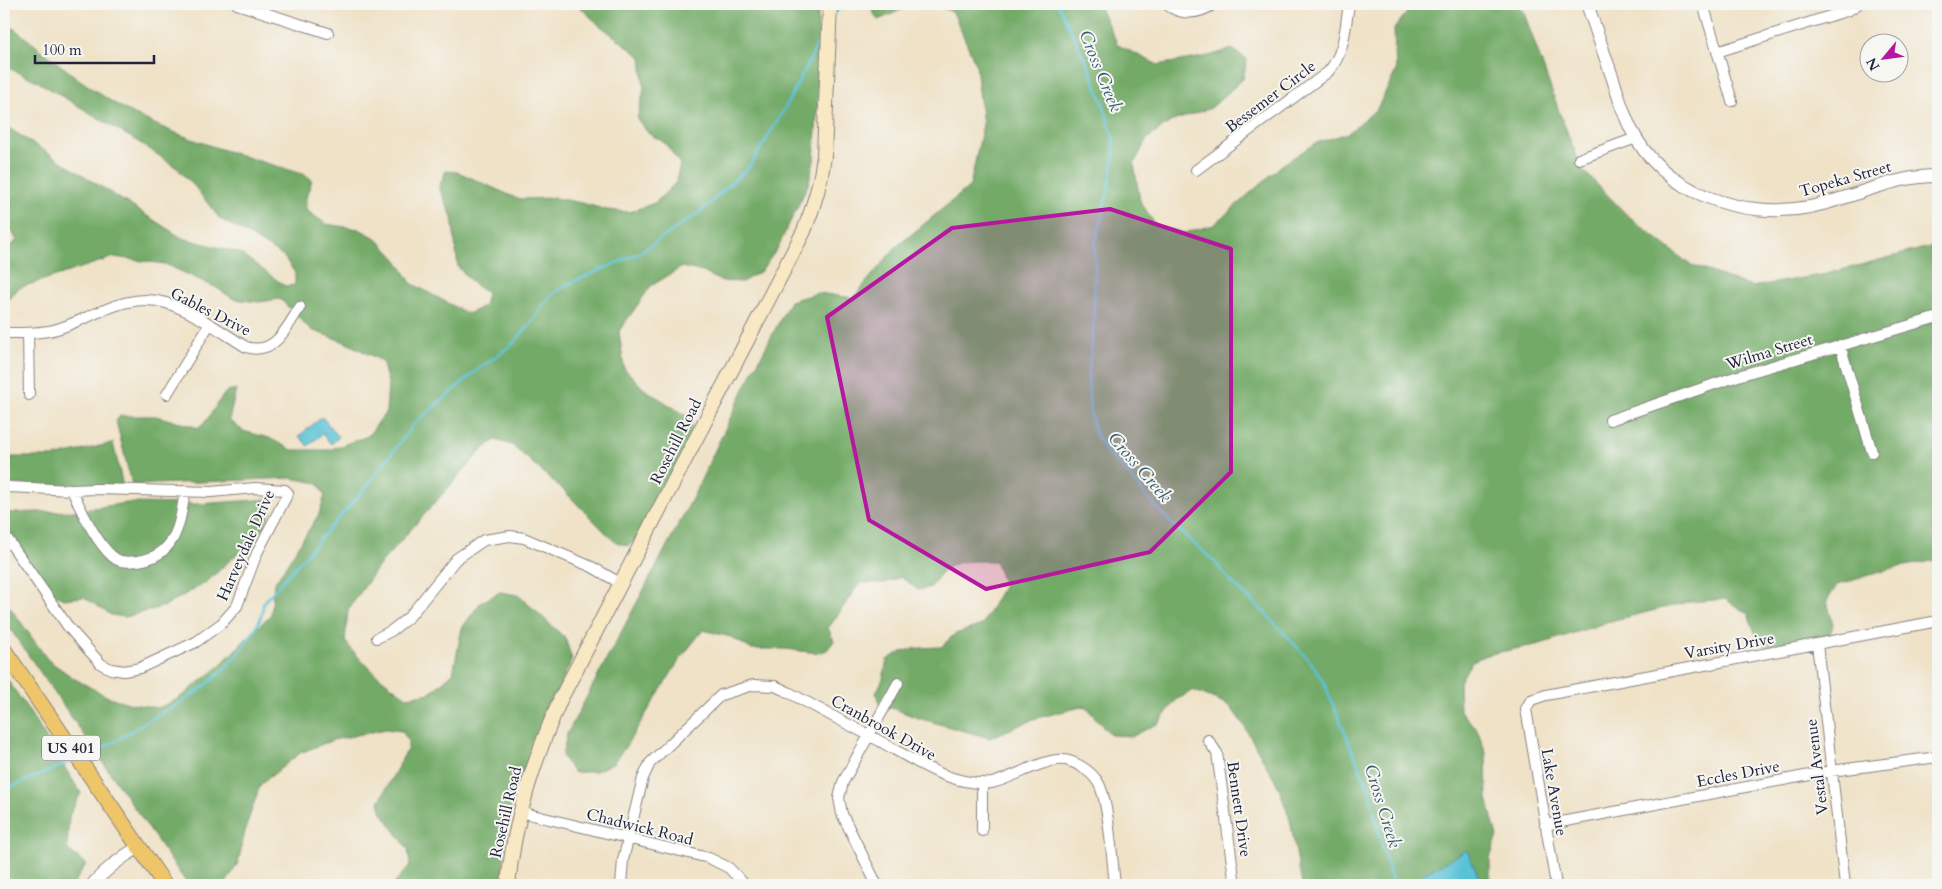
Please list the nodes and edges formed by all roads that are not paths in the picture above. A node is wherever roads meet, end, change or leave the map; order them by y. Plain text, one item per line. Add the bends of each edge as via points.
1 (237, 4) edge
2 (830, 4) edge
3 (1166, 4) edge
4 (1214, 4) edge
5 (1349, 4) edge
6 (1587, 4) edge
7 (1703, 4) edge
8 (1858, 4) edge
9 (328, 33) dead end
10 (1717, 52) junction
11 (1732, 101) dead end
12 (1636, 138) junction
13 (1579, 159) dead end
14 (1196, 170) dead end
15 (1938, 176) edge
16 (300, 307) dead end
17 (1938, 317) edge
18 (210, 325) junction
19 (4, 333) edge
20 (28, 333) junction
21 (1840, 345) junction
22 (167, 394) dead end
23 (29, 395) dead end
24 (1610, 420) dead end
25 (1872, 452) dead end
26 (4, 489) edge
27 (72, 490) junction
28 (184, 491) junction
29 (4, 534) edge
30 (620, 583) junction
31 (1938, 621) edge
32 (377, 638) dead end
33 (1817, 644) junction
34 (4, 650) edge
35 (898, 683) dead end
36 (1528, 704) joint
37 (869, 736) junction
38 (1208, 740) dead end
39 (1938, 756) edge
40 (1832, 771) junction
41 (982, 784) junction
42 (520, 812) junction
43 (1545, 825) junction
44 (982, 831) dead end
45 (628, 838) junction
46 (139, 847) junction
47 (92, 885) edge
48 (165, 885) edge
49 (508, 885) edge
50 (621, 885) edge
51 (745, 885) edge
52 (876, 885) edge
53 (1115, 885) edge
54 (1235, 885) edge
55 (1556, 885) edge
56 (1845, 885) edge

1 - 9 street
2 - 30 main road, Rosehill Road via 824,156 812,210 800,239
3 - 4 street via 1189,13
5 - 14 street, Bessemer Circle via 1343,44 1328,72
6 - 12 street, Topeka Street via 1624,113
7 - 10 street
8 - 10 street via 1849,10
10 - 11 street
12 - 13 street
12 - 15 street, Topeka Street via 1651,158 1689,188 1719,202 1750,209 1805,208 1906,178
16 - 18 street, Gables Drive via 278,340 264,349 246,347
17 - 21 street, Wilma Street
18 - 20 street, Gables Drive via 176,306 144,300 117,305 56,329
18 - 22 street
19 - 20 street, Gables Drive
20 - 23 street
21 - 24 street, Wilma Street
21 - 25 street
26 - 27 street, Harveydale Drive
27 - 28 street, Harveydale Drive
27 - 28 street via 102,545 116,559 130,563 164,552 180,524
28 - 29 street, Harveydale Drive via 264,488 285,490 288,494 257,552 237,606 222,623 196,642 140,668 111,669 101,664 69,628
30 - 32 street via 592,567 524,538 510,536 484,540 456,559 409,617 391,632
30 - 42 main road, Rosehill Road via 550,722
31 - 33 street, Varsity Drive
33 - 36 street, Varsity Drive via 1546,695
33 - 40 street, Vestal Avenue
34 - 46 main road, US 401
35 - 37 street
36 - 43 street, Lake Avenue via 1526,709
37 - 41 street, Cranbrook Drive via 938,773
37 - 45 street, Cranbrook Drive via 775,686 753,685 721,695 650,763
37 - 52 street via 844,782 840,803 842,814
38 - 54 street, Bennett Drive via 1217,753
39 - 40 street, Eccles Drive
40 - 43 street, Eccles Drive
40 - 56 street, Vestal Avenue
41 - 44 street
41 - 53 street, Cranbrook Drive via 1058,760 1074,763 1088,771 1099,784 1105,805
42 - 45 street, Chadwick Road
42 - 49 main road, Rosehill Road
43 - 55 street, Lake Avenue
45 - 50 street, Cranbrook Drive
45 - 51 street, Chadwick Road via 720,862
46 - 47 street via 122,857
46 - 48 main road, US 401

